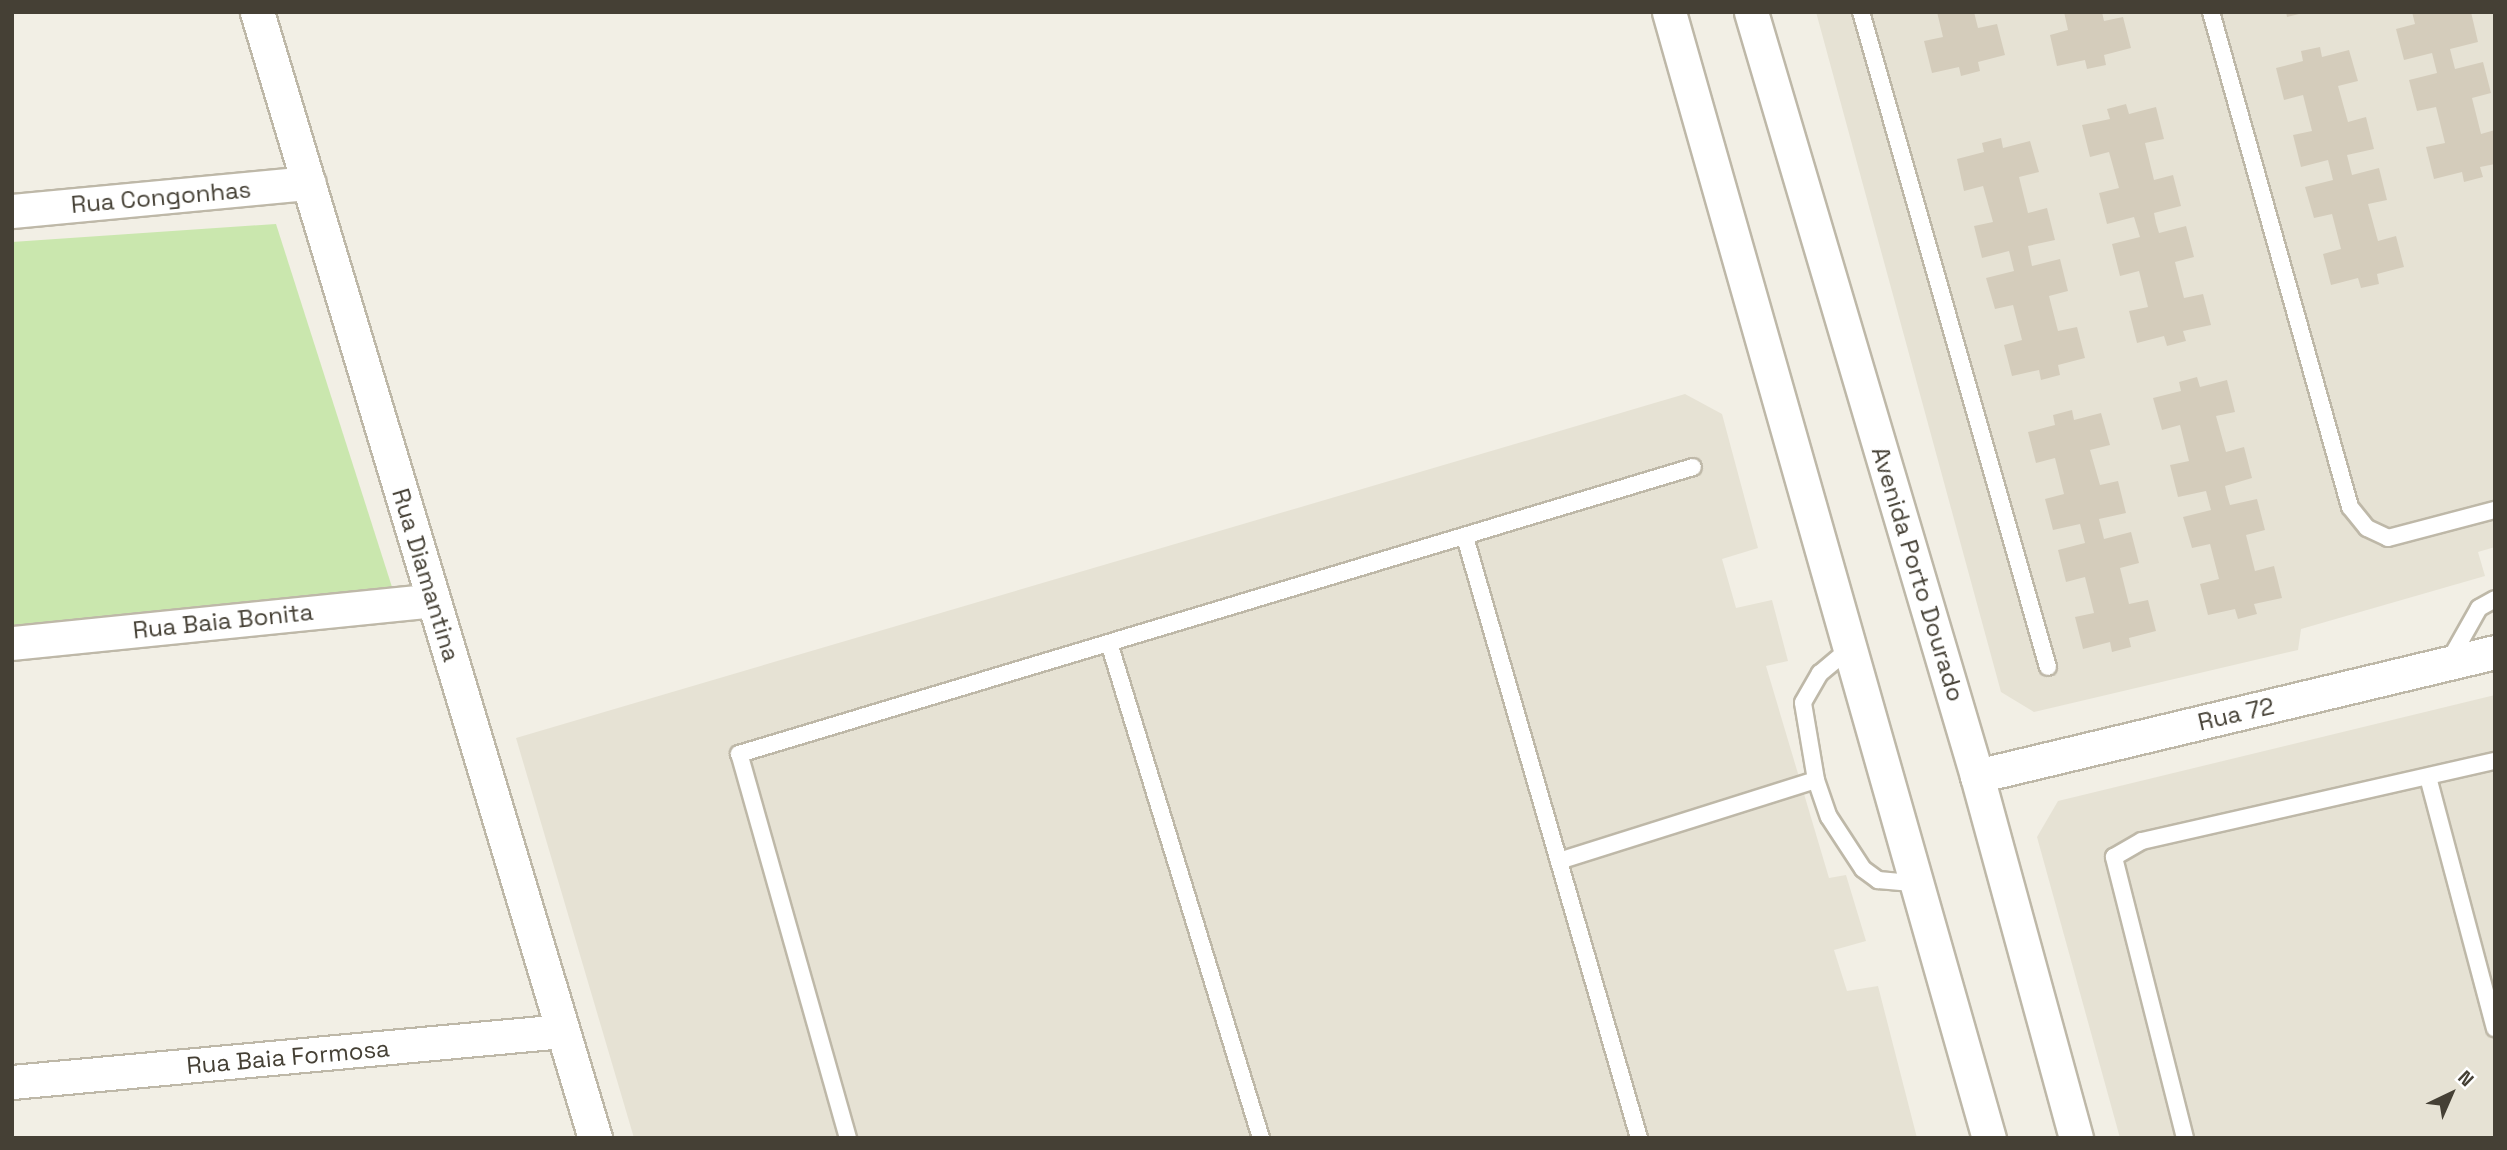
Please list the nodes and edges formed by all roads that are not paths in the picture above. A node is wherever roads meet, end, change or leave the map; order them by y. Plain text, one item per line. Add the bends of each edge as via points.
1 (257, 12) edge
2 (1669, 12) edge
3 (1751, 12) edge
4 (1861, 12) edge
5 (2211, 12) edge
6 (309, 183) junction
7 (12, 211) edge
8 (1693, 467) dead end
9 (2495, 510) edge
10 (1465, 537) junction
11 (2495, 599) edge
12 (433, 600) junction
13 (12, 643) edge
14 (1110, 646) junction
15 (1849, 649) junction
16 (2495, 652) edge
17 (2447, 664) junction
18 (2048, 667) dead end
19 (2495, 761) edge
20 (1978, 776) junction
21 (2428, 777) junction
22 (1816, 780) junction
23 (1559, 861) junction
24 (1915, 883) junction
25 (2495, 1028) edge
26 (563, 1031) junction
27 (12, 1082) edge
28 (595, 1138) edge
29 (848, 1138) edge
30 (1261, 1138) edge
31 (1639, 1138) edge
32 (1989, 1138) edge
33 (2076, 1138) edge
34 (2185, 1138) edge

1 - 6 street, Rua Diamantina
2 - 15 street
3 - 20 street, Avenida Porto Dourado
4 - 18 lane
5 - 9 lane via 2350,507 2367,528 2388,538
6 - 7 street, Rua Congonhas
6 - 12 street, Rua Diamantina
8 - 10 lane
10 - 14 lane
10 - 23 lane
11 - 17 lane via 2479,608
12 - 13 street, Rua Baia Bonita
12 - 26 street, Rua Diamantina
14 - 29 lane via 738,754
14 - 30 lane
15 - 22 lane via 1820,673 1802,703
15 - 24 street
16 - 17 street, Rua 72
17 - 20 street, Rua 72
19 - 21 lane
20 - 33 street, Avenida Porto Dourado
21 - 25 lane
21 - 34 lane via 2142,841 2114,857
22 - 23 lane
22 - 24 lane via 1829,817 1863,869 1878,880
23 - 31 lane
24 - 32 street
26 - 27 street, Rua Baia Formosa
26 - 28 street, Rua Diamantina

